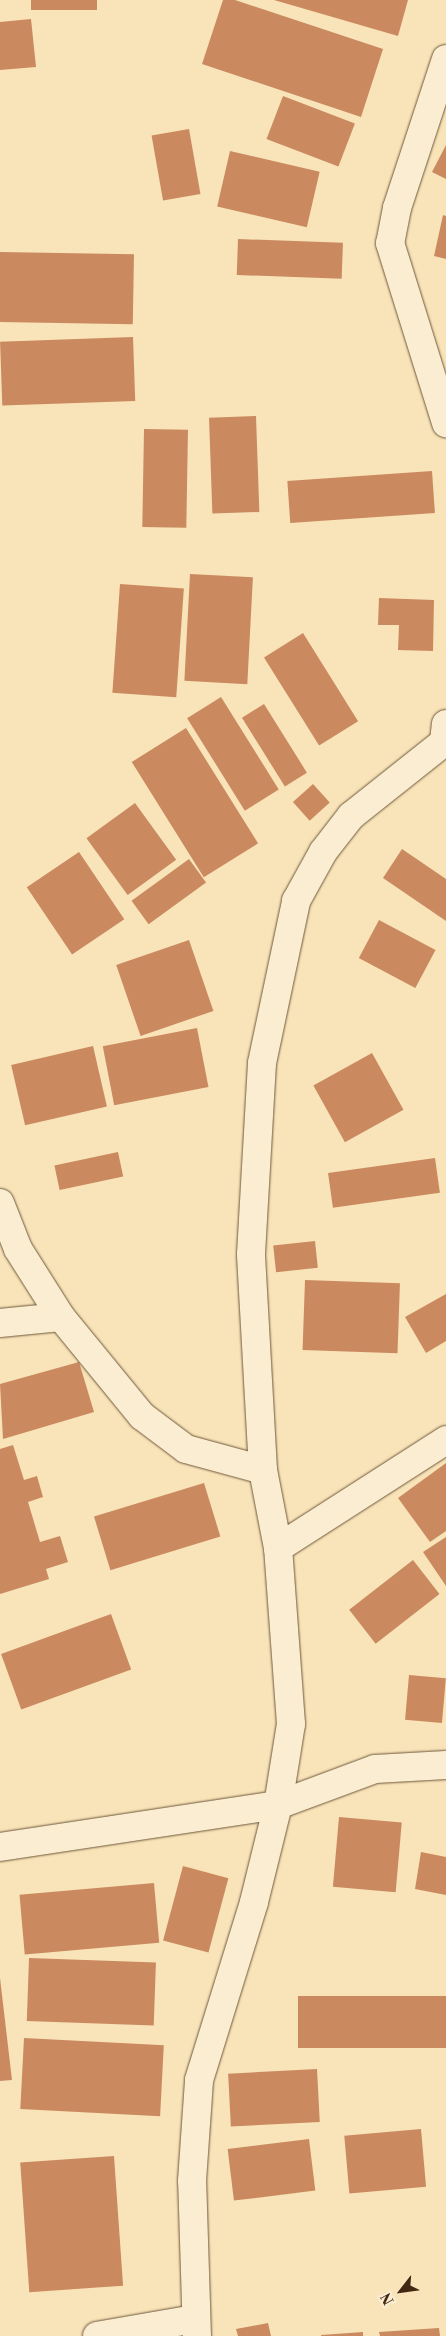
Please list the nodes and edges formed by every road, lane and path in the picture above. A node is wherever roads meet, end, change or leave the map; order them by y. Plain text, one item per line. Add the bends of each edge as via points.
1 (446, 59) edge
2 (446, 423) edge
3 (445, 736) edge
4 (0, 1203) edge
5 (61, 1317) junction
6 (0, 1323) edge
7 (446, 1440) edge
8 (262, 1470) junction
9 (278, 1548) junction
10 (446, 1766) edge
11 (278, 1805) junction
12 (0, 1847) edge
13 (195, 2328) edge
14 (98, 2336) edge

1 - 2 street via 397,208 390,243
3 - 8 street via 351,816 324,852 296,901 261,1072 251,1254
4 - 5 street via 18,1249
5 - 6 street
5 - 8 street via 150,1422 186,1449
7 - 9 street
8 - 9 street
9 - 11 street via 291,1724
10 - 11 street via 375,1770
11 - 12 street
11 - 13 street via 254,1902 199,2080 192,2181
13 - 14 street

